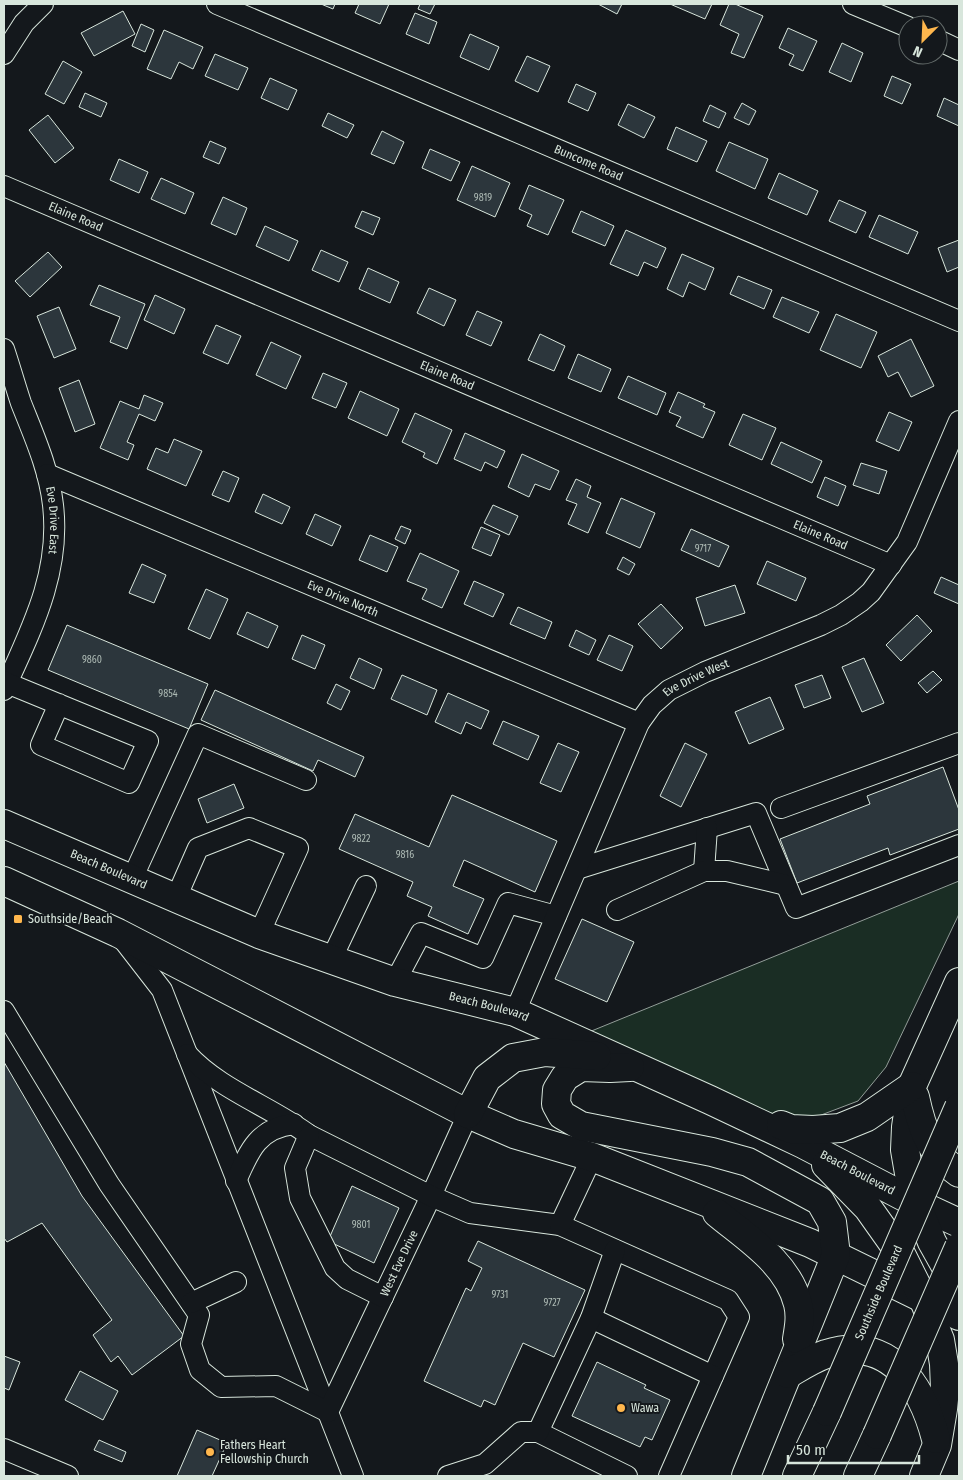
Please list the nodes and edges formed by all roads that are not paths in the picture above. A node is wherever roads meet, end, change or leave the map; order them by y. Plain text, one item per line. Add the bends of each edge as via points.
1 (43, 4) edge
2 (217, 4) edge
3 (853, 4) edge
4 (898, 23) edge
5 (4, 54) edge
6 (4, 186) edge
7 (959, 321) edge
8 (4, 349) edge
9 (959, 422) edge
10 (47, 474) junction
11 (891, 565) junction
12 (5, 685) edge
13 (59, 704) junction
14 (639, 723) junction
15 (959, 743) edge
16 (306, 780) dead end
17 (781, 808) dead end
18 (4, 824) edge
19 (706, 828) junction
20 (959, 845) edge
21 (577, 869) junction
22 (704, 871) junction
23 (132, 879) junction
24 (4, 882) edge
25 (786, 885) junction
26 (366, 886) dead end
27 (176, 898) junction
28 (617, 910) dead end
29 (556, 916) junction
30 (118, 933) junction
31 (259, 934) junction
32 (331, 960) junction
33 (395, 982) junction
34 (959, 982) edge
35 (4, 1011) edge
36 (515, 1012) junction
37 (186, 1054) junction
38 (628, 1062) junction
39 (912, 1086) junction
40 (710, 1100) junction
41 (959, 1108) edge
42 (468, 1114) junction
43 (302, 1130) junction
44 (803, 1144) junction
45 (592, 1157) junction
46 (959, 1173) edge
47 (236, 1181) junction
48 (431, 1196) junction
49 (700, 1198) junction
50 (916, 1203) junction
51 (959, 1223) edge
52 (560, 1225) junction
53 (959, 1247) edge
54 (615, 1250) junction
55 (836, 1256) junction
56 (236, 1282) dead end
57 (959, 1290) edge
58 (383, 1297) junction
59 (923, 1298) junction
60 (191, 1303) junction
61 (959, 1316) edge
62 (591, 1318) junction
63 (788, 1374) junction
64 (713, 1376) junction
65 (328, 1412) junction
66 (959, 1420) edge
67 (538, 1432) junction
68 (937, 1445) junction
69 (4, 1449) edge
70 (68, 1476) edge
71 (353, 1476) edge
72 (448, 1476) edge
73 (627, 1476) edge
74 (670, 1476) edge
75 (746, 1476) edge
76 (797, 1476) edge
77 (858, 1476) edge
78 (924, 1476) edge

1 - 5 street via 24,22
2 - 7 street, Buncome Road
3 - 4 street
6 - 11 street, Elaine Road
8 - 10 street, Eve Drive East
9 - 11 street, Eve Drive West via 907,542
10 - 12 street, Eve Drive East via 54,529 46,589
10 - 14 street, Eve Drive North
11 - 14 street, Eve Drive West via 860,602 841,615 668,690
12 - 13 street
13 - 13 street via 148,741 129,783 41,745
14 - 21 street, Eve Drive West
15 - 17 street
16 - 23 street via 198,734
18 - 23 highway, Beach Boulevard
19 - 21 street
19 - 22 street
19 - 25 street via 756,813
20 - 25 street via 796,908
21 - 29 street, Eve Drive West
22 - 25 street via 727,871
22 - 28 street
23 - 27 highway, Beach Boulevard
24 - 30 highway
26 - 32 street
27 - 31 highway, Beach Boulevard
27 - 31 street via 198,848 249,828 298,848
29 - 33 street via 508,903 483,958 421,933
29 - 36 street, Eve Drive West
30 - 37 street via 162,990
30 - 42 highway
31 - 32 highway, Beach Boulevard
32 - 33 highway, Beach Boulevard
33 - 36 highway, Beach Boulevard
34 - 39 highway
35 - 60 street via 109,1184
36 - 38 highway, Beach Boulevard
37 - 43 street via 214,1078
37 - 47 street
38 - 40 highway, Beach Boulevard
38 - 42 highway via 545,1052 513,1058 487,1078
38 - 55 highway via 610,1068 581,1067 565,1077 557,1090 556,1104 562,1116 581,1126 748,1162 820,1201 832,1222
39 - 40 highway via 867,1117 840,1128 813,1130 791,1129
39 - 46 highway via 924,1130 932,1146 943,1162
39 - 50 highway via 905,1150
40 - 44 highway, Beach Boulevard
41 - 76 highway, Southside Boulevard, bridge
42 - 45 highway via 514,1134
42 - 48 street, West Eve Drive
43 - 47 street via 282,1126 268,1132 256,1142
43 - 48 street
43 - 58 street via 294,1168 300,1198 335,1268 347,1279
44 - 50 highway, Beach Boulevard
44 - 59 highway via 868,1208 902,1256
45 - 49 highway
45 - 52 street
47 - 65 street
48 - 52 street via 470,1213
48 - 58 street, West Eve Drive
49 - 55 highway
49 - 63 highway via 775,1262 790,1285 798,1304 800,1322
50 - 51 highway, Beach Boulevard
50 - 57 highway via 932,1242
52 - 54 street
53 - 77 highway, bridge
54 - 62 street
54 - 64 street via 728,1300 739,1317
55 - 59 highway
55 - 63 highway
56 - 60 street
58 - 65 street, West Eve Drive
59 - 61 highway
59 - 68 highway via 940,1340 944,1364 945,1389
60 - 65 street via 199,1315 191,1344 200,1370 220,1387 276,1386
62 - 64 street
62 - 67 street
63 - 68 highway via 825,1354 844,1350 864,1350 883,1357 912,1381 924,1402
63 - 75 highway
64 - 74 street
65 - 71 street
66 - 68 highway
67 - 72 street via 521,1432 485,1464
67 - 73 street
68 - 78 highway
69 - 70 street

